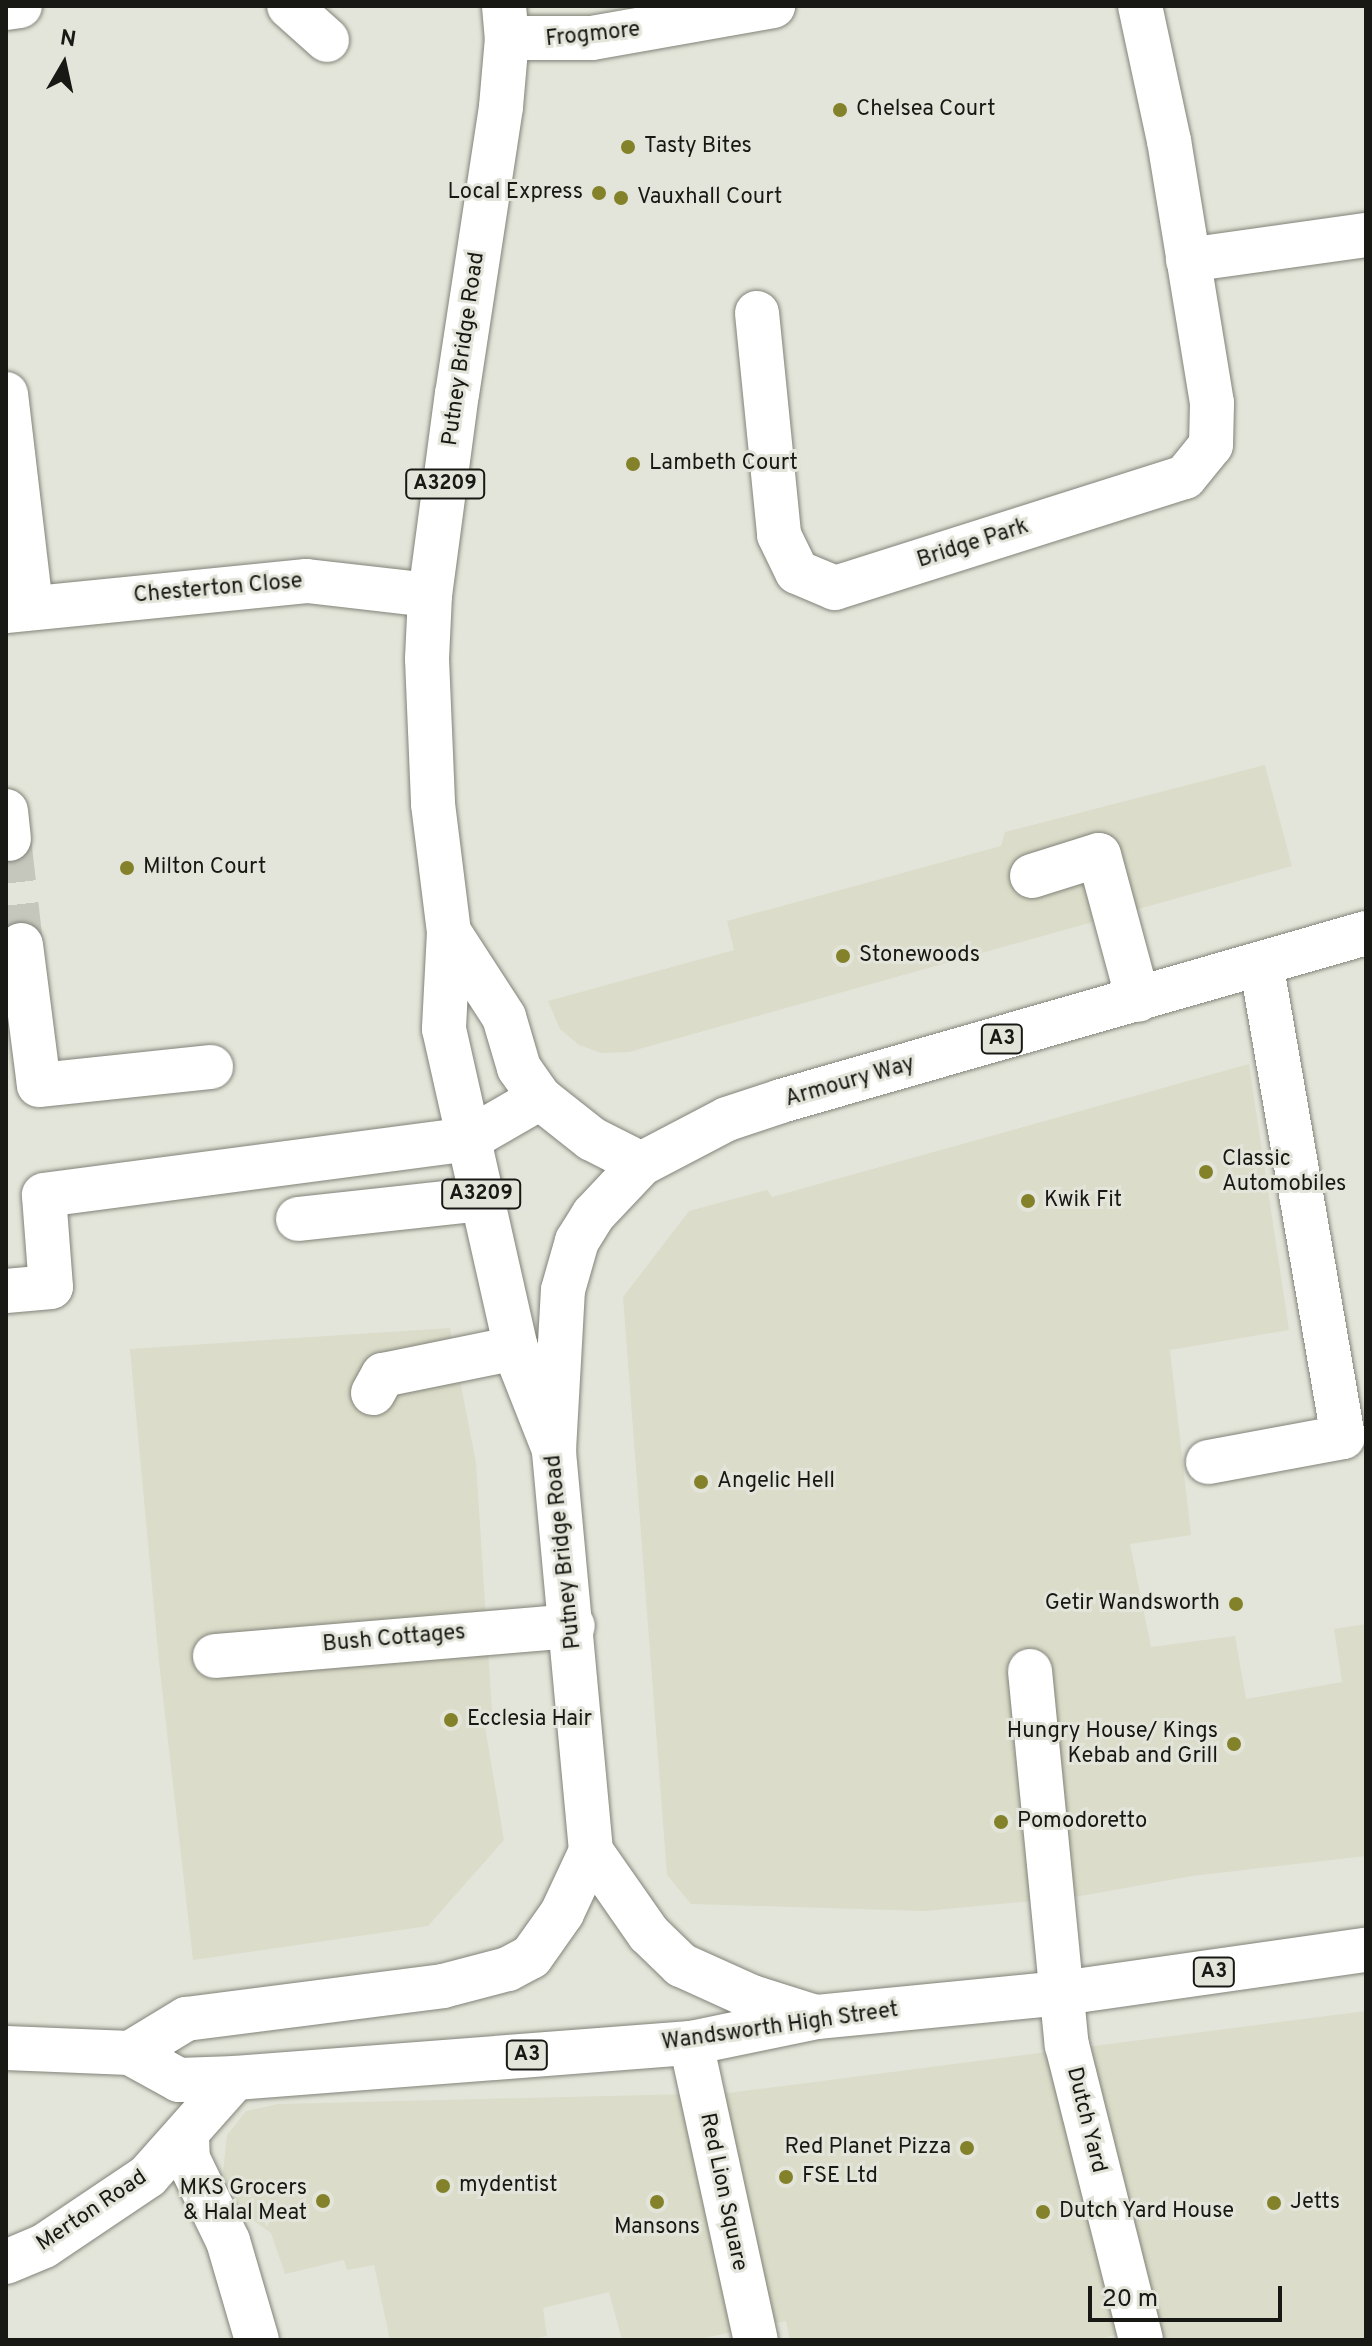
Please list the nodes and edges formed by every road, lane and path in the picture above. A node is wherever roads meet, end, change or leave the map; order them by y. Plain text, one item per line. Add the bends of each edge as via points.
1 (20, 6) edge
2 (289, 6) edge
3 (773, 6) edge
4 (1140, 6) edge
5 (6, 8) edge
6 (506, 22) edge
7 (327, 40) dead end
8 (1366, 235) edge
9 (1188, 260) junction
10 (757, 313) dead end
11 (6, 394) edge
12 (430, 595) junction
13 (18, 608) edge
14 (1032, 876) dead end
15 (449, 932) junction
16 (1366, 933) edge
17 (21, 945) tunnel mouth
18 (1262, 966) junction
19 (1138, 1000) junction
20 (211, 1067) dead end
21 (540, 1098) junction
22 (469, 1139) junction
23 (641, 1164) junction
24 (482, 1199) junction
25 (298, 1219) dead end
26 (6, 1291) edge
27 (516, 1348) junction
28 (373, 1393) dead end
29 (554, 1450) junction
30 (1208, 1462) dead end
31 (573, 1626) junction
32 (215, 1656) dead end
33 (1030, 1671) dead end
34 (591, 1851) junction
35 (1366, 1950) edge
36 (1062, 1993) junction
37 (817, 2017) junction
38 (691, 2043) junction
39 (6, 2048) edge
40 (130, 2053) junction
41 (235, 2078) junction
42 (187, 2136) junction
43 (6, 2262) edge
44 (257, 2340) edge
45 (756, 2340) edge
46 (1141, 2340) edge

1 - 5 main road
2 - 7 main road
3 - 6 main road, Frogmore via 592,38
4 - 9 main road, Bridge Park
6 - 12 main road, Putney Bridge Road / A3209
8 - 9 main road
9 - 10 main road, Bridge Park via 1212,403 1211,445 1185,477 835,588 797,572 779,535
11 - 13 main road
12 - 13 main road, Chesterton Close via 307,581
12 - 15 main road, Putney Bridge Road / A3209 via 433,804
14 - 19 main road via 1099,855
15 - 21 main road, Putney Bridge Road / A3209 via 504,1017 519,1068
15 - 22 main road, Putney Bridge Road / A3209 via 444,1029
16 - 18 main road, Armoury Way / A3
17 - 20 main road via 39,1085
18 - 19 main road, Armoury Way / A3
18 - 30 main road via 1343,1437
19 - 23 main road, Armoury Way / A3 via 727,1119
21 - 22 main road
21 - 23 main road, Putney Bridge Road / A3209 via 592,1139
22 - 24 main road, Putney Bridge Road / A3209
22 - 26 main road via 44,1195 51,1287
23 - 29 main road, Armoury Way / A3 via 593,1215 577,1241 563,1290
24 - 25 main road
24 - 27 main road, Putney Bridge Road / A3209
27 - 28 main road via 383,1375
27 - 29 main road, Putney Bridge Road / A3209
29 - 31 main road, Putney Bridge Road / A3
31 - 32 main road, Bush Cottages
31 - 34 main road, Putney Bridge Road / A3
33 - 36 main road, Dutch Yard
34 - 37 main road, A3 via 649,1934 681,1965 752,1997
34 - 40 main road, A3 via 562,1913 531,1957 508,1969 443,1986 186,2019
35 - 36 main road, Wandsworth High Street / A3
36 - 37 main road, Wandsworth High Street / A3
36 - 46 main road, Dutch Yard via 1067,2045
37 - 38 main road, Wandsworth High Street / A3
38 - 41 main road, Wandsworth High Street / A3
38 - 45 main road, Red Lion Square
39 - 40 main road, Wandsworth High Street / A3
40 - 41 main road, Wandsworth High Street / A3 via 179,2080
41 - 42 main road, Merton Road
42 - 43 main road, Merton Road via 148,2176 97,2213
42 - 44 main road via 188,2159 228,2241

